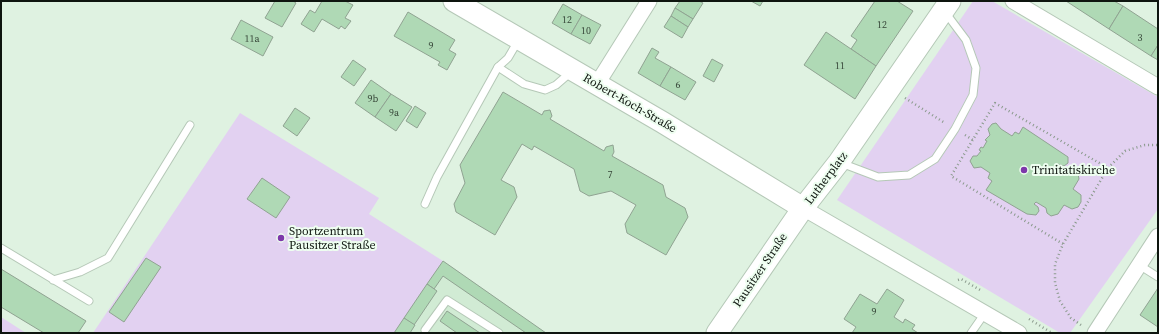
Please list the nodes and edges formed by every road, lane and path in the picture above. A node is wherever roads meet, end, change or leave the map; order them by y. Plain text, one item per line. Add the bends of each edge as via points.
1 (454, 1) edge
2 (649, 1) edge
3 (1013, 1) edge
4 (946, 5) edge
5 (519, 39) junction
6 (498, 67) junction
7 (573, 70) junction
8 (597, 84) junction
9 (890, 88) junction
10 (1158, 88) edge
11 (190, 125) dead end
12 (955, 129) junction
13 (1158, 145) edge
14 (839, 162) junction
15 (1108, 168) junction
16 (425, 204) dead end
17 (803, 208) junction
18 (1158, 236) edge
19 (1063, 244) junction
20 (1, 248) edge
21 (1139, 265) junction
22 (1158, 277) edge
23 (53, 280) junction
24 (89, 301) dead end
25 (985, 313) junction
26 (1090, 331) edge
27 (426, 332) edge
28 (499, 333) edge
29 (717, 333) edge
30 (971, 333) edge
31 (1019, 333) edge

1 - 5 street, Robert-Koch-Straße
2 - 8 street
3 - 10 street
4 - 9 street, Lutherplatz
4 - 12 lane via 966,40 976,68 973,95
5 - 6 lane via 508,58
5 - 7 street, Robert-Koch-Straße
6 - 7 lane via 524,84 545,90 556,85
6 - 16 lane via 437,177
7 - 8 street, Robert-Koch-Straße
8 - 17 street, Robert-Koch-Straße
9 - 12 path
9 - 14 street, Lutherplatz
11 - 23 lane via 108,258 80,272
12 - 14 lane via 935,159 909,175 878,177
13 - 15 path via 1145,145 1125,151
14 - 17 street, Lutherplatz
15 - 19 path
15 - 19 path via 995,103 951,176
17 - 25 street, Lutherplatz
17 - 29 street, Pausitzer Straße
18 - 21 street
19 - 26 path via 1055,264 1055,283 1060,301 1071,318
20 - 23 lane
21 - 22 lane
21 - 26 street
23 - 24 lane
25 - 30 lane
25 - 31 street, Lutherplatz
27 - 28 lane via 447,300

